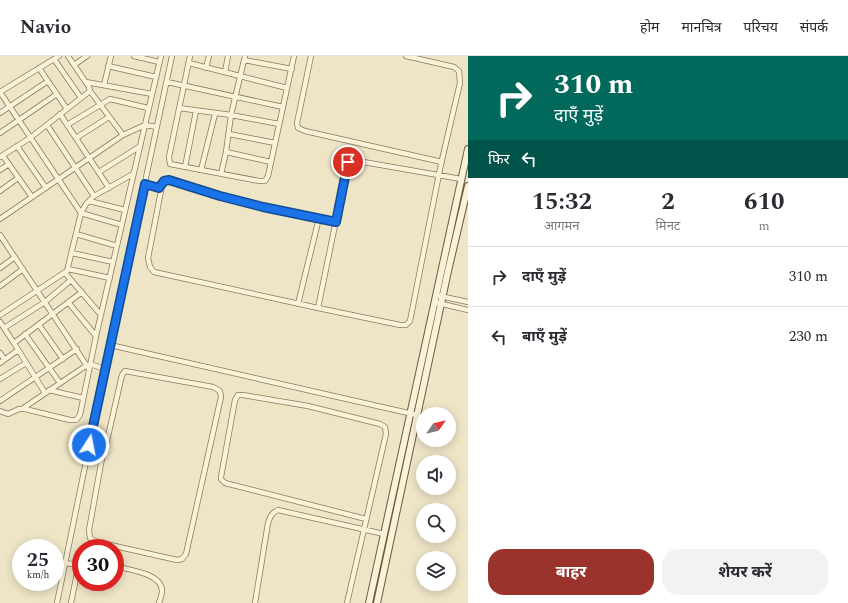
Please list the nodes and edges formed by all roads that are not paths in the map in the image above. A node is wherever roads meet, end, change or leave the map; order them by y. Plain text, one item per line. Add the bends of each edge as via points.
1 (59, 56) edge
2 (68, 56) edge
3 (87, 56) edge
4 (110, 56) edge
5 (134, 56) edge
6 (161, 56) edge
7 (172, 56) edge
8 (190, 56) edge
9 (209, 56) edge
10 (228, 56) edge
11 (294, 56) edge
12 (311, 56) edge
13 (406, 56) edge
14 (244, 58) edge
15 (54, 59) junction
16 (159, 62) junction
17 (189, 63) junction
18 (74, 65) junction
19 (108, 66) junction
20 (39, 68) junction
21 (206, 68) junction
22 (292, 69) junction
23 (225, 72) junction
24 (240, 76) junction
25 (156, 77) junction
26 (48, 81) junction
27 (86, 82) junction
28 (167, 82) junction
29 (104, 85) junction
30 (183, 85) junction
31 (287, 88) junction
32 (90, 91) junction
33 (0, 92) edge
34 (57, 94) junction
35 (152, 94) junction
36 (235, 97) junction
37 (81, 98) junction
38 (100, 105) junction
39 (9, 106) junction
40 (283, 107) junction
41 (148, 108) junction
42 (179, 108) junction
43 (68, 109) junction
44 (196, 111) junction
45 (0, 113) edge
46 (60, 114) junction
47 (215, 114) junction
48 (231, 115) junction
49 (109, 118) junction
50 (18, 120) junction
51 (279, 124) junction
52 (47, 125) junction
53 (67, 125) junction
54 (145, 125) junction
55 (157, 127) junction
56 (0, 133) edge
57 (229, 134) junction
58 (123, 135) junction
59 (30, 138) junction
60 (76, 138) junction
61 (275, 143) junction
62 (17, 146) junction
63 (139, 147) junction
64 (468, 149) edge
65 (226, 152) junction
66 (1, 156) edge
67 (89, 158) junction
68 (271, 162) junction
69 (442, 162) junction
70 (9, 164) junction
71 (75, 168) junction
72 (185, 168) junction
73 (0, 170) edge
74 (201, 170) junction
75 (98, 172) junction
76 (133, 174) junction
77 (221, 174) junction
78 (439, 175) junction
79 (18, 178) junction
80 (461, 179) junction
81 (58, 180) junction
82 (145, 184) junction
83 (468, 186) edge
84 (46, 188) junction
85 (109, 188) junction
86 (159, 188) junction
87 (0, 191) edge
88 (94, 196) junction
89 (32, 198) junction
90 (89, 201) junction
91 (125, 210) junction
92 (80, 213) junction
93 (319, 218) junction
94 (0, 219) edge
95 (336, 222) junction
96 (122, 225) junction
97 (76, 234) junction
98 (0, 235) edge
99 (117, 246) junction
100 (72, 253) junction
101 (15, 257) junction
102 (113, 262) junction
103 (1, 266) edge
104 (23, 270) junction
105 (66, 271) junction
106 (110, 278) junction
107 (71, 280) junction
108 (0, 286) edge
109 (37, 290) junction
110 (82, 292) junction
111 (436, 295) junction
112 (443, 296) junction
113 (45, 302) junction
114 (68, 302) junction
115 (434, 302) junction
116 (468, 302) edge
117 (298, 304) junction
118 (441, 304) junction
119 (318, 308) junction
120 (468, 310) edge
121 (53, 314) junction
122 (0, 315) edge
123 (101, 315) junction
124 (0, 322) edge
125 (39, 325) junction
126 (4, 328) junction
127 (25, 334) junction
128 (96, 336) junction
129 (14, 343) junction
130 (110, 345) junction
131 (76, 349) junction
132 (18, 350) junction
133 (0, 353) edge
134 (63, 359) junction
135 (2, 361) edge
136 (26, 363) junction
137 (89, 366) junction
138 (49, 368) junction
139 (105, 369) junction
140 (35, 378) junction
141 (0, 379) edge
142 (60, 383) junction
143 (47, 392) junction
144 (83, 398) junction
145 (0, 401) edge
146 (419, 407) edge
147 (22, 409) junction
148 (0, 411) edge
149 (410, 414) junction
150 (416, 415) edge
151 (416, 420) edge
152 (89, 445) junction
153 (104, 447) junction
154 (366, 519) junction
155 (364, 530) junction
156 (384, 534) junction
157 (65, 563) junction
158 (72, 565) edge
159 (124, 568) edge
160 (74, 591) edge
161 (57, 603) edge
162 (71, 603) edge
163 (159, 603) edge
164 (255, 603) edge
165 (347, 603) edge
166 (369, 603) edge
167 (377, 603) edge

1 - 15 street
2 - 18 street
3 - 18 street
4 - 19 street
5 - 16 street
6 - 16 street
7 - 28 street
8 - 17 street
9 - 21 street
10 - 23 street
11 - 22 street
12 - 69 street via 297,122 298,128
13 - 69 street via 448,66 460,73
14 - 22 street
14 - 24 street
15 - 20 street
15 - 37 street
16 - 25 street
17 - 21 street
17 - 30 street
18 - 27 street
19 - 25 street
19 - 29 street
20 - 26 street
20 - 33 street
21 - 23 street
22 - 31 street
23 - 24 street
24 - 31 street
24 - 36 street
25 - 35 street
26 - 34 street
26 - 39 street
27 - 29 street
27 - 32 street
28 - 30 street
28 - 55 street
29 - 35 street
30 - 36 street
30 - 42 street
31 - 40 street
32 - 37 street
32 - 38 street
33 - 39 street
34 - 43 street
34 - 50 street
35 - 41 street
36 - 40 street
36 - 48 street
37 - 43 street
38 - 41 street via 113,99
38 - 49 street
38 - 53 street
39 - 45 street
39 - 50 street
40 - 51 street
41 - 54 street
42 - 44 street
42 - 72 street via 169,160 173,165
43 - 46 street
44 - 47 street
44 - 72 street
46 - 52 street
46 - 53 street
47 - 48 street
47 - 74 street
48 - 51 street
48 - 57 street
49 - 58 street
49 - 60 street
50 - 56 street
50 - 59 street
51 - 61 street
52 - 59 street
52 - 71 street
53 - 60 street
54 - 55 street
54 - 58 street
54 - 63 street
55 - 82 street
57 - 61 street
57 - 65 street
58 - 67 street
59 - 62 street
59 - 81 street
60 - 67 street
61 - 68 street
62 - 66 street
62 - 84 street
63 - 75 street
63 - 76 street
64 - 80 street
65 - 68 street
65 - 77 street
66 - 70 street
67 - 71 street
67 - 75 street
68 - 77 street via 268,176 263,181
69 - 78 street
70 - 73 street
70 - 79 street
71 - 81 street
71 - 88 street
72 - 74 street
74 - 77 street
75 - 85 street
76 - 85 street
76 - 91 street
78 - 80 street
78 - 95 street via 350,161 347,165
78 - 119 street via 410,321 406,325 400,325
79 - 87 street
79 - 89 street
80 - 111 street
81 - 84 street
81 - 92 street
82 - 86 street
82 - 130 street
83 - 112 street
84 - 89 street
85 - 88 street
86 - 93 street via 164,181 169,180 256,206
86 - 117 street via 161,192 148,258 152,270
88 - 90 street
89 - 94 street
90 - 91 street
90 - 92 street
91 - 96 street
92 - 96 street
92 - 97 street
93 - 95 street
93 - 117 street
95 - 119 street
96 - 99 street
97 - 99 street
97 - 100 street
98 - 101 street
99 - 102 street
100 - 102 street
100 - 105 street
101 - 103 street
101 - 104 street
102 - 106 street
104 - 108 street
104 - 109 street
105 - 106 street
105 - 107 street
105 - 109 street
106 - 123 street
107 - 110 street
107 - 113 street
109 - 113 street
109 - 122 street
110 - 114 street
110 - 123 street
111 - 112 street
111 - 115 street
112 - 116 street
112 - 118 street
113 - 121 street
113 - 126 street
114 - 121 street
114 - 128 street
115 - 118 street
115 - 149 street
117 - 119 street
118 - 120 street
118 - 146 street
121 - 125 street
121 - 131 street
123 - 128 street
124 - 126 street
125 - 127 street
125 - 134 street
126 - 129 street
127 - 129 street
127 - 138 street
128 - 137 street
129 - 132 street
130 - 139 street
130 - 149 street
131 - 134 street
131 - 137 street
132 - 135 street
132 - 136 street
133 - 135 street
134 - 138 street
136 - 140 street
136 - 141 street
137 - 139 street
137 - 142 street
137 - 144 street
138 - 140 street
138 - 142 street
139 - 152 street
140 - 143 street
140 - 145 street
142 - 143 street
143 - 144 street
143 - 147 street
144 - 147 street via 80,415 76,420
147 - 148 street via 8,414
149 - 150 street
149 - 156 street
151 - 167 street
152 - 153 street
152 - 157 street
153 - 153 street via 125,371 213,387 220,391 221,397 186,554 182,559 97,542 90,538 89,530
154 - 154 street via 222,481 235,400 238,396 308,406 385,427 386,434
154 - 155 street
155 - 156 street
155 - 164 street via 275,511 268,523
155 - 165 street
156 - 166 street
157 - 158 street
157 - 161 street
159 - 163 street via 156,579 162,591
160 - 162 street

